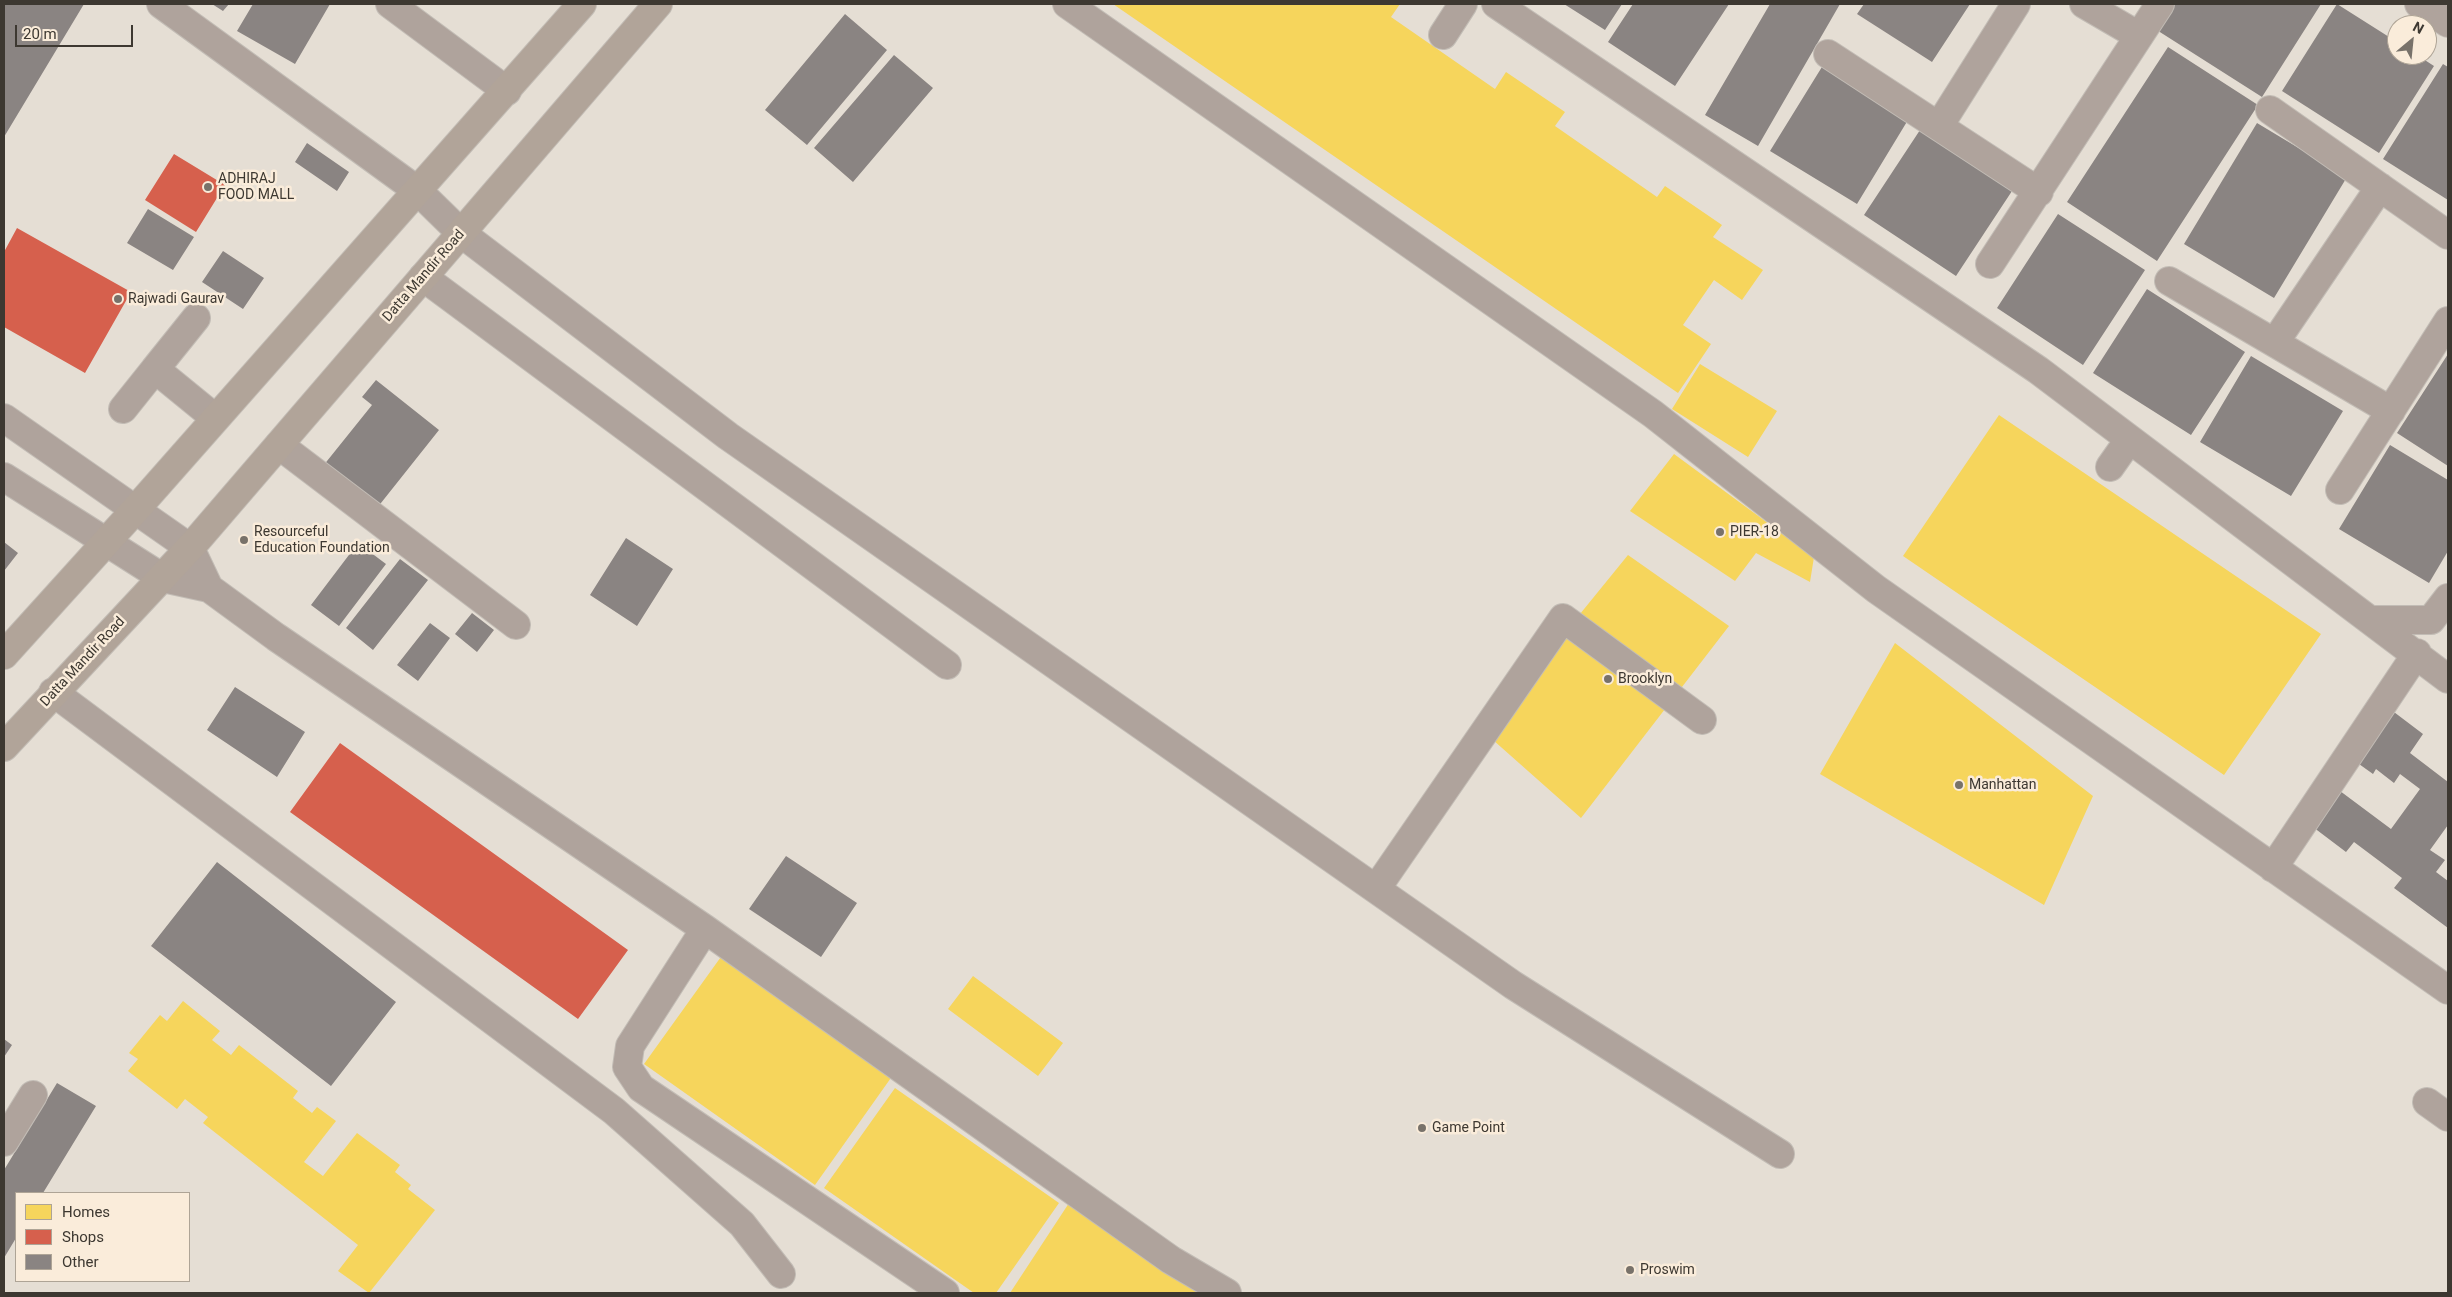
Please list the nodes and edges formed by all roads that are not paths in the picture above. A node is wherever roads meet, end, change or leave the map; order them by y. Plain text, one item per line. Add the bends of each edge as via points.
1 (161, 4) edge
2 (390, 4) edge
3 (582, 4) edge
4 (658, 4) edge
5 (1067, 4) edge
6 (1463, 4) edge
7 (1496, 4) edge
8 (2016, 4) edge
9 (2084, 4) edge
10 (2160, 4) edge
11 (2418, 4) edge
12 (2448, 22) edge
13 (1443, 35) dead end
14 (2139, 36) junction
15 (1828, 54) dead end
16 (507, 90) junction
17 (2270, 110) dead end
18 (1939, 126) junction
19 (2380, 187) junction
20 (418, 191) junction
21 (2038, 192) junction
22 (461, 233) junction
23 (2448, 235) edge
24 (1990, 264) dead end
25 (423, 277) junction
26 (2169, 281) dead end
27 (196, 318) dead end
28 (2448, 321) edge
29 (2275, 342) junction
30 (155, 369) junction
31 (123, 409) dead end
32 (2391, 411) junction
33 (4, 418) edge
34 (215, 418) junction
35 (2129, 440) junction
36 (279, 445) junction
37 (2110, 467) dead end
38 (4, 477) edge
39 (2340, 490) dead end
40 (136, 509) junction
41 (105, 543) junction
42 (190, 548) junction
43 (163, 578) junction
44 (209, 588) junction
45 (2447, 603) edge
46 (2370, 620) junction
47 (516, 626) dead end
48 (2416, 653) junction
49 (4, 655) edge
50 (947, 665) dead end
51 (2448, 679) edge
52 (54, 692) junction
53 (1702, 720) dead end
54 (4, 747) edge
55 (2273, 868) junction
56 (1376, 889) junction
57 (705, 930) junction
58 (2448, 990) edge
59 (33, 1094) dead end
60 (4, 1142) edge
61 (1780, 1154) dead end
62 (781, 1274) dead end
63 (945, 1293) edge
64 (1227, 1293) edge

1 - 20 street
2 - 16 street
3 - 16 main road
4 - 22 main road, Datta Mandir Road
5 - 55 street via 1653,414 1876,589
6 - 13 street
7 - 35 street via 2038,370
8 - 18 street
9 - 14 street
10 - 14 street
11 - 12 street
14 - 21 street
15 - 18 street
16 - 20 main road
17 - 19 street
18 - 21 street
19 - 23 street
19 - 29 street
20 - 22 street
20 - 34 main road
21 - 24 street
22 - 25 main road, Datta Mandir Road
22 - 56 street via 728,436
25 - 36 main road, Datta Mandir Road
25 - 50 street
26 - 29 street
27 - 30 street
28 - 32 street
29 - 32 street
30 - 31 street
30 - 34 street
32 - 39 street
33 - 40 street
34 - 40 main road
35 - 37 street
35 - 46 street
36 - 42 main road, Datta Mandir Road
36 - 47 street
38 - 41 street
40 - 41 main road
40 - 42 street
41 - 43 street
41 - 49 main road
42 - 43 main road, Datta Mandir Road
42 - 44 street
43 - 44 street
43 - 52 main road, Datta Mandir Road
44 - 57 street
45 - 46 street via 2431,620
46 - 48 street
48 - 51 street
48 - 55 street
52 - 54 main road, Datta Mandir Road
52 - 62 street via 614,1112 742,1224
53 - 56 street via 1563,618
55 - 58 street
56 - 61 street via 1513,985
57 - 63 street via 630,1046 627,1067 641,1088
57 - 64 street via 1171,1260
59 - 60 street

